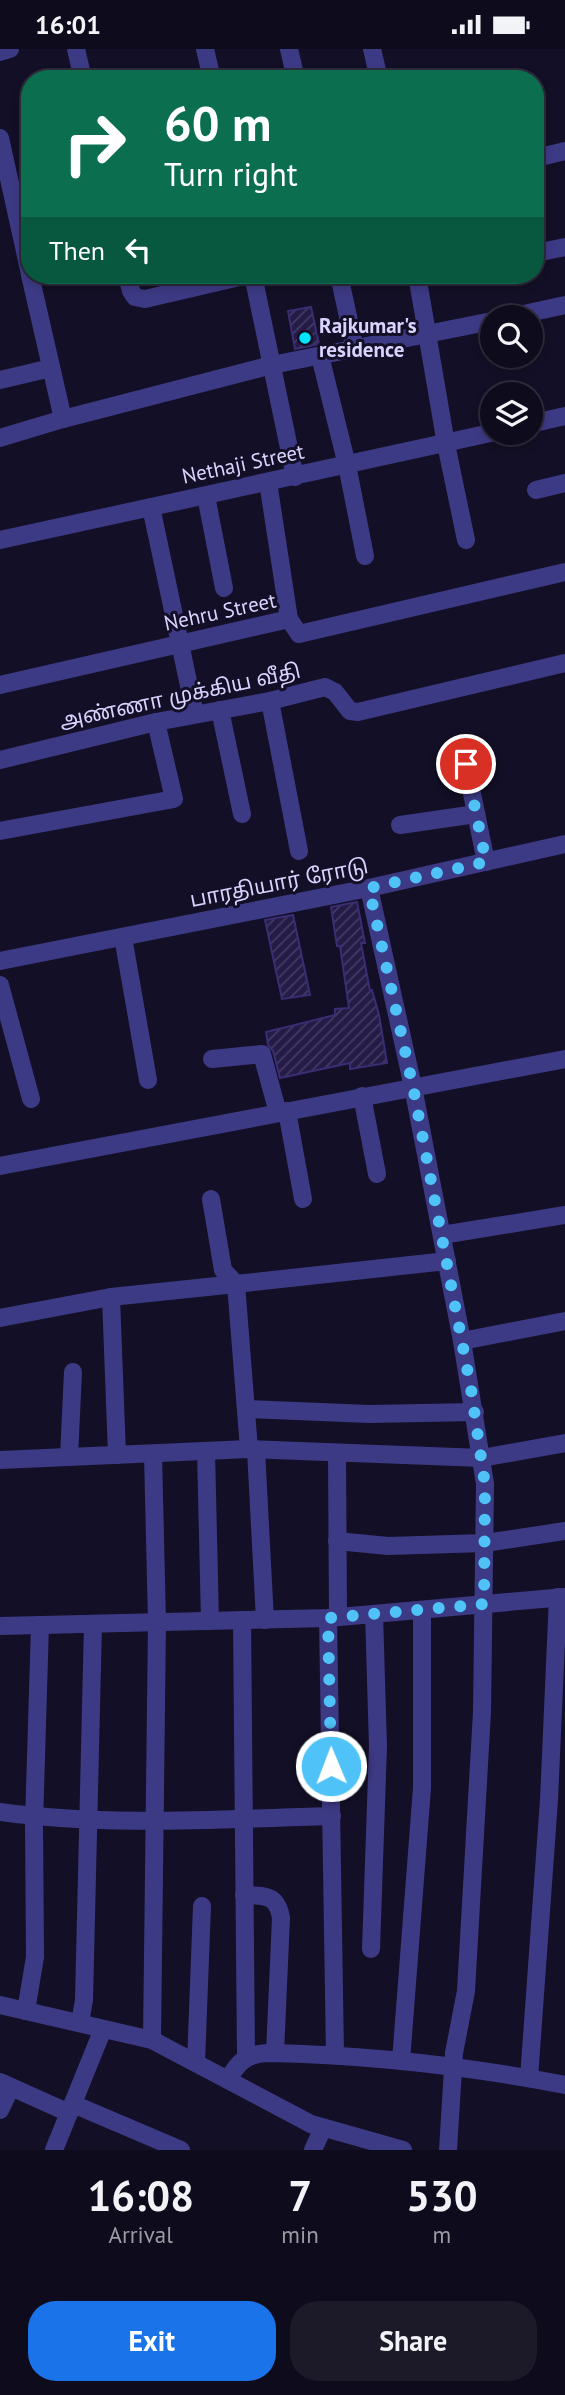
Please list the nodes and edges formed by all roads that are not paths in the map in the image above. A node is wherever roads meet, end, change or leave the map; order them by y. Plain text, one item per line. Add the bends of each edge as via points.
1 (10, 49) edge
2 (76, 49) edge
3 (205, 49) edge
4 (289, 49) edge
5 (372, 49) edge
6 (0, 52) edge
7 (81, 70) edge
8 (210, 70) edge
9 (294, 70) edge
10 (377, 70) edge
11 (0, 138) edge
12 (565, 152) edge
13 (544, 156) edge
14 (21, 233) edge
15 (565, 247) edge
16 (544, 251) edge
17 (32, 284) edge
18 (130, 284) edge
19 (211, 284) edge
20 (253, 284) edge
21 (341, 284) edge
22 (423, 284) edge
23 (565, 305) edge
24 (543, 310) edge
25 (480, 324) edge
26 (428, 335) junction
27 (355, 349) junction
28 (320, 356) junction
29 (272, 365) junction
30 (51, 368) junction
31 (0, 380) edge
32 (565, 416) edge
33 (62, 419) junction
34 (543, 421) edge
35 (480, 436) edge
36 (0, 438) edge
37 (446, 444) junction
38 (347, 465) junction
39 (295, 477) junction
40 (268, 482) junction
41 (565, 483) edge
42 (536, 489) dead end
43 (206, 496) junction
44 (151, 507) junction
45 (0, 540) edge
46 (466, 540) dead end
47 (365, 556) dead end
48 (565, 572) edge
49 (224, 587) dead end
50 (289, 619) junction
51 (180, 644) junction
52 (565, 663) edge
53 (0, 685) edge
54 (270, 701) junction
55 (220, 710) junction
56 (195, 714) junction
57 (156, 722) junction
58 (0, 759) edge
59 (466, 764) dead end
60 (242, 814) dead end
61 (476, 814) junction
62 (400, 825) dead end
63 (0, 831) edge
64 (565, 844) edge
65 (299, 852) dead end
66 (486, 862) junction
67 (369, 888) junction
68 (123, 937) junction
69 (0, 961) edge
70 (0, 985) edge
71 (212, 1059) dead end
72 (565, 1059) edge
73 (148, 1080) dead end
74 (413, 1087) junction
75 (362, 1097) junction
76 (31, 1099) dead end
77 (283, 1112) junction
78 (0, 1166) edge
79 (377, 1174) dead end
80 (211, 1199) dead end
81 (303, 1199) dead end
82 (565, 1215) edge
83 (442, 1235) junction
84 (447, 1261) junction
85 (236, 1284) junction
86 (111, 1297) junction
87 (0, 1318) edge
88 (565, 1321) edge
89 (463, 1341) junction
90 (73, 1372) dead end
91 (246, 1409) junction
92 (475, 1412) junction
93 (565, 1443) edge
94 (253, 1450) junction
95 (206, 1451) junction
96 (337, 1453) junction
97 (153, 1454) junction
98 (117, 1455) junction
99 (69, 1457) junction
100 (482, 1458) junction
101 (0, 1460) edge
102 (565, 1531) edge
103 (337, 1541) junction
104 (485, 1543) junction
105 (561, 1597) edge
106 (484, 1604) junction
107 (422, 1610) junction
108 (374, 1614) junction
109 (333, 1618) junction
110 (242, 1620) junction
111 (265, 1620) junction
112 (211, 1621) junction
113 (157, 1622) junction
114 (93, 1624) junction
115 (40, 1625) junction
116 (0, 1626) edge
117 (0, 1812) edge
118 (332, 1816) junction
119 (35, 1817) junction
120 (243, 1818) junction
121 (87, 1819) junction
122 (154, 1821) junction
123 (244, 1895) junction
124 (202, 1906) dead end
125 (371, 1949) dead end
126 (29, 1997) junction
127 (0, 2005) edge
128 (82, 2012) junction
129 (103, 2029) junction
130 (152, 2030) junction
131 (275, 2047) junction
132 (246, 2048) junction
133 (335, 2050) junction
134 (401, 2053) junction
135 (454, 2060) junction
136 (195, 2063) junction
137 (530, 2073) junction
138 (228, 2080) junction
139 (6, 2084) edge
140 (565, 2085) edge
141 (71, 2109) junction
142 (0, 2110) edge
143 (323, 2128) junction
144 (139, 2142) edge
145 (54, 2150) edge
146 (181, 2150) edge
147 (313, 2150) edge
148 (403, 2150) edge
149 (448, 2150) edge

1 - 6 street
2 - 7 street
3 - 8 street
4 - 9 street
5 - 10 street
11 - 14 street
12 - 13 street
15 - 16 street
17 - 30 street
18 - 19 street via 135,297 145,299
20 - 29 street
21 - 27 street
22 - 26 street
23 - 24 street
25 - 26 street
26 - 27 street
26 - 37 street
27 - 28 street
28 - 29 street
28 - 38 street
29 - 33 street
29 - 39 street
30 - 31 street
30 - 33 street
32 - 34 street
33 - 36 street
35 - 37 street, Nethaji Street
37 - 38 street, Nethaji Street
37 - 46 street
38 - 39 street, Nethaji Street
38 - 47 street
39 - 40 street, Nethaji Street
40 - 43 street, Nethaji Street
40 - 50 street
41 - 42 street
43 - 44 street, Nethaji Street
43 - 49 street
44 - 45 street, Nethaji Street
44 - 51 street
48 - 50 street, Nehru Street via 299,634
50 - 51 street, Nehru Street
51 - 53 street, Nehru Street
51 - 56 street
52 - 54 street, அண்ணா முக்கிய வீதி via 358,712 350,711 325,687
54 - 55 street, அண்ணா முக்கிய வீதி
54 - 65 street
55 - 56 street, அண்ணா முக்கிய வீதி
55 - 60 street
56 - 57 street, அண்ணா முக்கிய வீதி
57 - 58 street, அண்ணா முக்கிய வீதி
57 - 63 street via 174,799
59 - 61 street
61 - 62 street
61 - 66 street
64 - 66 street, பாரதியார் ரோடு
66 - 67 street, பாரதியார் ரோடு
67 - 68 street, பாரதியார் ரோடு
67 - 74 street
68 - 69 street, பாரதியார் ரோடு
68 - 73 street
70 - 76 street
71 - 77 street via 262,1054
72 - 74 street
74 - 75 street
74 - 83 street
75 - 77 street
75 - 79 street
77 - 78 street
77 - 81 street
80 - 85 street via 223,1270
82 - 83 street
83 - 84 street
84 - 85 street
84 - 89 street
85 - 86 street
85 - 91 street
86 - 87 street
86 - 98 street
88 - 89 street
89 - 92 street
90 - 99 street
91 - 92 street
91 - 94 street
92 - 100 street
93 - 100 street
94 - 95 street
94 - 96 street
94 - 111 street
95 - 97 street
95 - 112 street
96 - 100 street
96 - 103 street
97 - 98 street
97 - 113 street
98 - 99 street
99 - 101 street
100 - 104 street
102 - 104 street
103 - 104 street via 388,1546
103 - 109 street
104 - 106 street
105 - 106 street
105 - 137 street
106 - 107 street
106 - 135 street via 466,1991
107 - 108 street
107 - 134 street via 422,1788
108 - 109 street
108 - 125 street via 378,1747
109 - 111 street
109 - 118 street
110 - 111 street
110 - 112 street
110 - 120 street
112 - 113 street
113 - 114 street
113 - 122 street
114 - 115 street
114 - 121 street
115 - 116 street
115 - 119 street
117 - 119 street
118 - 120 street
118 - 133 street
119 - 121 street
119 - 126 street via 35,1957
120 - 122 street
120 - 123 street
121 - 122 street
121 - 128 street
122 - 130 street
123 - 131 street via 265,1896 279,1907
123 - 132 street
124 - 136 street
126 - 127 street
126 - 128 street
128 - 129 street
129 - 130 street
129 - 141 street
130 - 136 street
131 - 132 street via 256,2053
131 - 133 street
132 - 138 street
133 - 134 street
134 - 135 street
135 - 137 street
135 - 149 street
136 - 138 street
137 - 140 street
138 - 143 street
139 - 141 street
139 - 142 street
141 - 144 street
141 - 145 street
143 - 147 street
143 - 148 street
144 - 146 street

